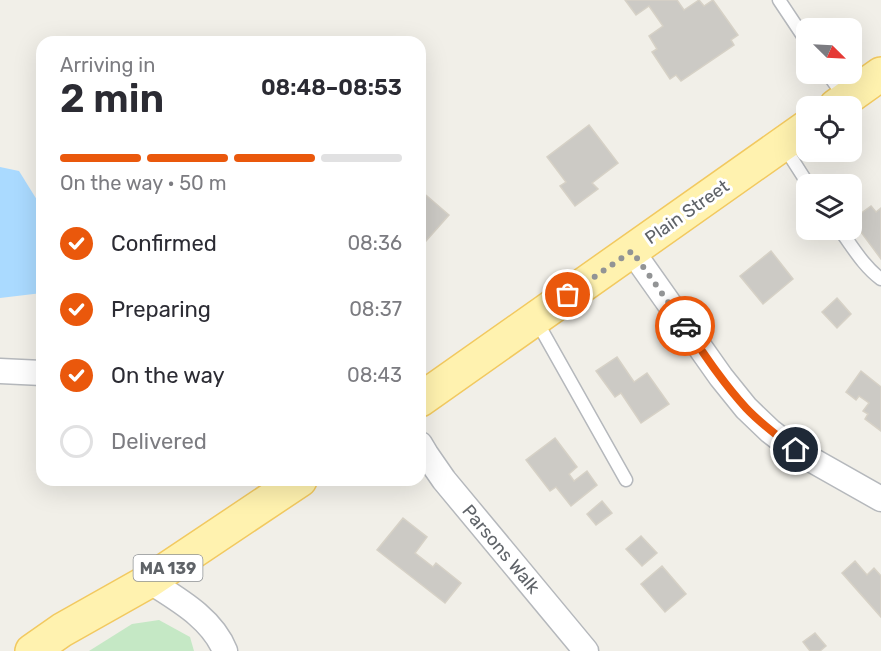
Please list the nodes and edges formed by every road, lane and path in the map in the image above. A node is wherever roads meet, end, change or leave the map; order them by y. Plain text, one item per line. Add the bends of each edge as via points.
1 (779, 0) edge
2 (796, 26) edge
3 (881, 74) edge
4 (837, 93) edge
5 (795, 136) edge
6 (805, 174) edge
7 (848, 240) edge
8 (632, 251) junction
9 (881, 279) edge
10 (535, 319) junction
11 (0, 371) edge
12 (36, 373) edge
13 (426, 396) edge
14 (426, 454) edge
15 (626, 480) dead end
16 (291, 486) edge
17 (881, 499) edge
18 (149, 581) junction
19 (32, 651) edge
20 (225, 651) edge
21 (586, 651) edge

1 - 2 lane
3 - 4 main road
5 - 6 lane
5 - 8 main road, Plain Street
7 - 9 lane
8 - 10 main road, Plain Street
8 - 17 street via 746,408 796,450
10 - 13 main road, Plain Street
10 - 15 lane
11 - 12 street
14 - 21 street, Parsons Walk
16 - 18 main road, MA 139
18 - 19 main road, MA 139
18 - 20 street via 202,618

